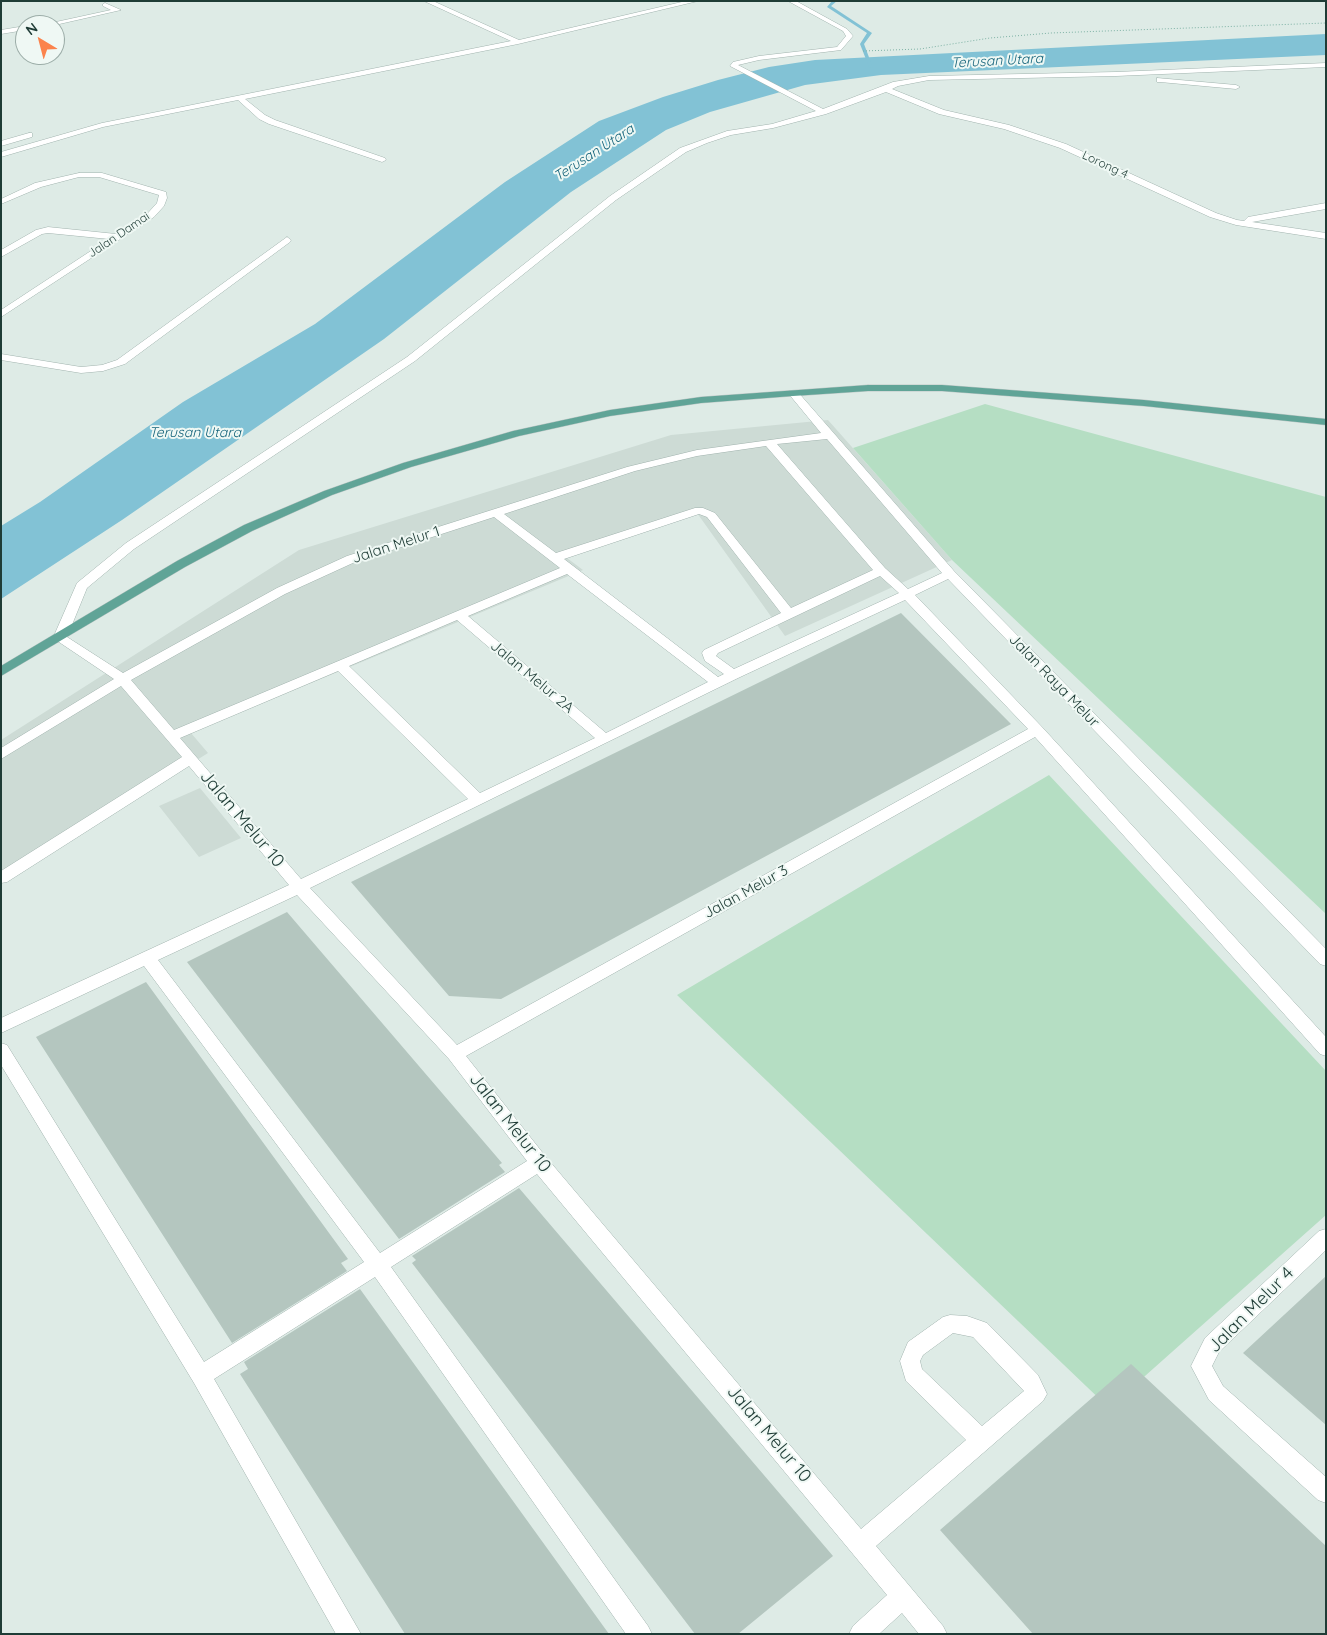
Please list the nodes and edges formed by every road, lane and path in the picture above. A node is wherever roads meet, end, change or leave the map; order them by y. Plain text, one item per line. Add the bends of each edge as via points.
1 (427, 1) edge
2 (659, 1) edge
3 (695, 1) edge
4 (791, 1) edge
5 (106, 5) dead end
6 (65, 21) edge
7 (569, 22) dead end
8 (1326, 23) edge
9 (15, 30) edge
10 (1, 32) edge
11 (513, 34) dead end
12 (504, 36) junction
13 (494, 38) dead end
14 (518, 42) junction
15 (858, 51) dead end
16 (407, 56) dead end
17 (1326, 65) edge
18 (1116, 74) junction
19 (1236, 87) dead end
20 (886, 90) junction
21 (240, 98) junction
22 (820, 110) junction
23 (86, 121) dead end
24 (34, 134) dead end
25 (1, 144) edge
26 (1, 155) edge
27 (382, 160) dead end
28 (1, 202) edge
29 (1326, 206) edge
30 (1236, 222) junction
31 (1326, 236) edge
32 (115, 237) junction
33 (287, 240) dead end
34 (1, 254) edge
35 (1, 314) edge
36 (1, 356) edge
37 (793, 393) junction
38 (1326, 422) edge
39 (828, 435) junction
40 (769, 442) junction
41 (495, 512) junction
42 (554, 558) junction
43 (568, 569) junction
44 (881, 571) junction
45 (950, 574) junction
46 (906, 593) junction
47 (789, 614) junction
48 (459, 616) junction
49 (60, 638) junction
50 (340, 665) junction
51 (1, 672) edge
52 (733, 675) junction
53 (124, 679) junction
54 (717, 683) junction
55 (1037, 730) junction
56 (172, 736) junction
57 (605, 740) junction
58 (1, 754) edge
59 (191, 758) junction
60 (478, 800) junction
61 (1, 878) edge
62 (299, 886) junction
63 (147, 958) junction
64 (1326, 960) edge
65 (1, 1026) edge
66 (1326, 1049) edge
67 (1, 1050) edge
68 (455, 1054) junction
69 (539, 1163) junction
70 (1326, 1237) edge
71 (378, 1265) junction
72 (201, 1376) junction
73 (982, 1440) junction
74 (1326, 1492) edge
75 (861, 1544) junction
76 (903, 1597) junction
77 (349, 1634) edge
78 (640, 1634) edge
79 (861, 1634) edge
80 (935, 1634) edge

1 - 12 street
2 - 7 street
3 - 14 street
4 - 22 street via 845,30 850,36 839,49 759,58 735,63 734,66
5 - 6 street via 118,10
8 - 15 path via 1051,34 990,38 920,49
9 - 10 street
11 - 12 street
12 - 13 street
12 - 14 street
14 - 21 street
16 - 23 street
17 - 18 street
18 - 19 street
18 - 20 street via 929,78 896,84
20 - 22 street
20 - 30 street, Lorong 4 via 942,112 1006,127 1062,146 1193,207
21 - 26 street via 102,125
21 - 27 street via 272,122
22 - 49 street via 773,126 704,140 683,150 613,198 411,358 130,546 81,586
24 - 25 street
28 - 32 street, Jalan Damai via 38,185 79,175 99,175 163,194 161,204 151,215
29 - 30 street
30 - 31 street, Lorong 4
32 - 34 street via 48,230
32 - 35 street, Jalan Damai
33 - 36 street via 121,362 81,370
37 - 38 main road via 942,388 1144,403
37 - 39 street, Jalan Raya Melur
37 - 49 main road via 701,400 610,412 517,433 407,465 328,493 248,528 181,564
39 - 40 street, Jalan Melur 1
39 - 45 street, Jalan Raya Melur
40 - 41 street, Jalan Melur 1 via 697,454 631,470
40 - 44 street
41 - 42 street
41 - 53 street, Jalan Melur 1 via 351,559 281,590
42 - 43 street
42 - 47 street via 699,510 711,515
43 - 48 street
43 - 54 street
44 - 46 street
44 - 47 street
45 - 46 street
45 - 64 street, Jalan Raya Melur
46 - 52 street
46 - 55 street
47 - 52 street via 709,654
48 - 50 street
48 - 57 street, Jalan Melur 2A
49 - 51 main road
49 - 53 street, Jalan Melur 10
50 - 56 street
50 - 60 street
52 - 54 street
53 - 56 street, Jalan Melur 10
53 - 58 street, Jalan Melur 1
54 - 57 street
55 - 66 street
55 - 68 street, Jalan Melur 3
56 - 59 street, Jalan Melur 10
57 - 60 street
59 - 61 street
59 - 62 street, Jalan Melur 10
60 - 62 street
62 - 63 street
62 - 68 street, Jalan Melur 10
63 - 65 street
63 - 71 street
67 - 72 street
68 - 69 street, Jalan Melur 10
69 - 71 street
69 - 75 street, Jalan Melur 10
70 - 74 street, Jalan Melur 4 via 1212,1345 1201,1366 1216,1393
71 - 72 street
71 - 78 street
72 - 77 street
73 - 73 street via 1036,1394 1035,1389 980,1330 967,1324 950,1324 916,1349 910,1361 913,1374
73 - 75 street
75 - 76 street, Jalan Melur 10
76 - 79 street
76 - 80 street, Jalan Melur 10

